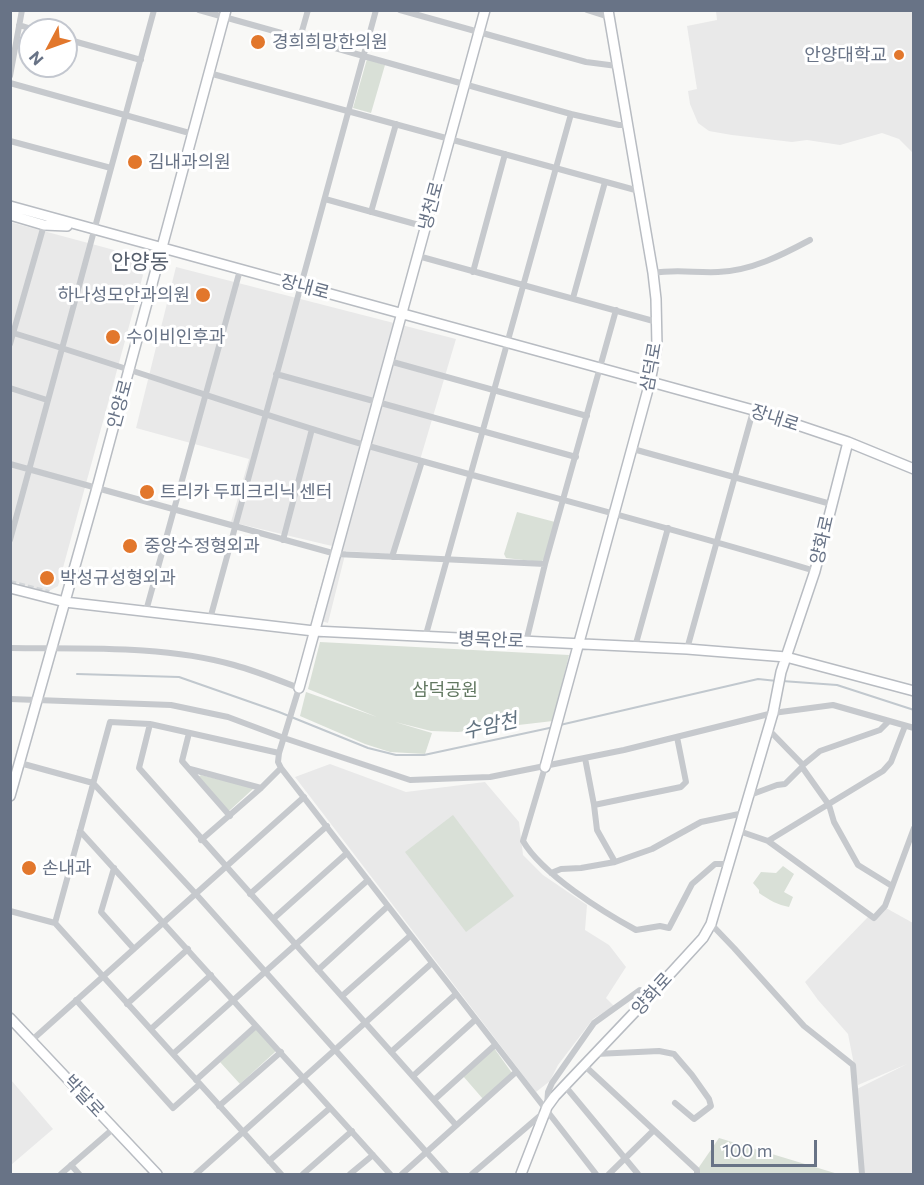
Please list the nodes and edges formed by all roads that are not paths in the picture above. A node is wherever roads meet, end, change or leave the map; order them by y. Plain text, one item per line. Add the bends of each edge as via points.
1 (154, 10) edge
2 (199, 10) edge
3 (308, 10) edge
4 (376, 10) edge
5 (400, 10) edge
6 (485, 10) edge
7 (587, 10) edge
8 (225, 14) edge
9 (608, 14) edge
10 (18, 32) edge
11 (480, 32) junction
12 (300, 38) junction
13 (78, 42) edge
14 (364, 56) junction
15 (141, 60) junction
16 (617, 66) junction
17 (209, 73) junction
18 (10, 76) edge
19 (10, 83) edge
20 (465, 84) junction
21 (349, 111) junction
22 (571, 114) junction
23 (127, 116) junction
24 (396, 124) junction
25 (627, 124) junction
26 (193, 134) junction
27 (450, 139) junction
28 (10, 141) edge
29 (505, 154) junction
30 (111, 168) junction
31 (556, 168) junction
32 (605, 182) junction
33 (639, 191) junction
34 (325, 199) junction
35 (10, 200) edge
36 (10, 206) edge
37 (371, 212) junction
38 (10, 215) edge
39 (44, 225) junction
40 (80, 226) junction
41 (426, 227) junction
42 (94, 230) junction
43 (810, 240) dead end
44 (162, 247) junction
45 (418, 256) junction
46 (240, 270) junction
47 (473, 272) junction
48 (653, 273) junction
49 (301, 285) junction
50 (524, 285) junction
51 (573, 298) junction
52 (616, 310) junction
53 (401, 313) junction
54 (657, 322) junction
55 (12, 332) edge
56 (508, 343) junction
57 (10, 344) edge
58 (62, 348) junction
59 (389, 361) junction
60 (130, 368) junction
61 (599, 369) junction
62 (276, 374) junction
63 (650, 382) junction
64 (10, 388) edge
65 (494, 390) junction
66 (204, 396) junction
67 (47, 400) junction
68 (378, 402) junction
69 (754, 407) junction
70 (267, 415) junction
71 (587, 416) junction
72 (312, 429) junction
73 (483, 430) junction
74 (848, 442) junction
75 (366, 445) junction
76 (633, 449) junction
77 (576, 457) junction
78 (422, 461) junction
79 (10, 464) edge
80 (30, 469) junction
81 (914, 469) edge
82 (472, 474) junction
83 (734, 477) junction
84 (97, 488) junction
85 (564, 500) junction
86 (831, 504) junction
87 (173, 509) junction
88 (615, 514) junction
89 (13, 525) edge
90 (235, 528) junction
91 (668, 528) junction
92 (10, 540) edge
93 (283, 540) junction
94 (717, 542) junction
95 (336, 554) junction
96 (392, 557) junction
97 (448, 559) junction
98 (545, 564) junction
99 (815, 571) junction
100 (10, 588) edge
101 (65, 602) junction
102 (146, 611) junction
103 (210, 619) junction
104 (314, 632) junction
105 (425, 638) junction
106 (526, 642) junction
107 (579, 645) junction
108 (634, 647) junction
109 (10, 648) edge
110 (53, 648) junction
111 (687, 649) junction
112 (786, 657) junction
113 (299, 688) junction
114 (914, 691) edge
115 (10, 699) edge
116 (37, 701) junction
117 (773, 713) junction
118 (890, 721) junction
119 (150, 724) junction
120 (905, 726) junction
121 (914, 728) edge
122 (768, 729) junction
123 (189, 733) junction
124 (677, 737) junction
125 (284, 738) junction
126 (279, 753) junction
127 (585, 758) junction
128 (20, 763) junction
129 (545, 766) junction
130 (802, 766) junction
131 (187, 768) junction
132 (281, 768) junction
133 (12, 783) edge
134 (93, 783) junction
135 (261, 788) junction
136 (750, 795) junction
137 (10, 796) edge
138 (304, 797) junction
139 (594, 805) junction
140 (829, 805) junction
141 (744, 813) junction
142 (230, 816) junction
143 (327, 826) junction
144 (914, 828) edge
145 (80, 831) junction
146 (739, 831) junction
147 (201, 840) junction
148 (768, 842) junction
149 (347, 853) junction
150 (615, 862) junction
151 (730, 864) junction
152 (225, 867) junction
153 (114, 868) junction
154 (551, 873) junction
155 (368, 880) junction
156 (892, 886) junction
157 (195, 893) junction
158 (250, 894) junction
159 (388, 906) junction
160 (10, 911) edge
161 (273, 919) junction
162 (162, 922) junction
163 (55, 923) junction
164 (711, 924) junction
165 (410, 936) junction
166 (296, 944) junction
167 (134, 949) junction
168 (188, 949) junction
169 (432, 963) junction
170 (318, 970) junction
171 (265, 972) junction
172 (211, 975) junction
173 (103, 977) junction
174 (456, 994) junction
175 (342, 996) junction
176 (650, 998) junction
177 (76, 1000) junction
178 (234, 1000) junction
179 (127, 1004) junction
180 (10, 1018) edge
181 (475, 1020) junction
182 (366, 1023) junction
183 (256, 1026) junction
184 (151, 1029) junction
185 (32, 1040) junction
186 (495, 1045) junction
187 (335, 1050) junction
188 (280, 1052) junction
189 (391, 1052) junction
190 (173, 1054) junction
191 (596, 1054) junction
192 (585, 1066) junction
193 (516, 1072) junction
194 (413, 1076) junction
195 (304, 1078) junction
196 (198, 1082) junction
197 (565, 1086) junction
198 (434, 1100) junction
199 (675, 1103) dead end
200 (219, 1106) junction
201 (330, 1108) junction
202 (547, 1109) junction
203 (456, 1125) junction
204 (114, 1128) junction
205 (352, 1131) junction
206 (654, 1131) junction
207 (243, 1132) junction
208 (426, 1153) junction
209 (373, 1155) junction
210 (626, 1160) junction
211 (269, 1161) junction
212 (71, 1165) junction
213 (61, 1174) edge
214 (79, 1174) edge
215 (157, 1174) edge
216 (196, 1174) edge
217 (281, 1174) edge
218 (303, 1174) edge
219 (350, 1174) edge
220 (390, 1174) edge
221 (402, 1174) edge
222 (446, 1174) edge
223 (472, 1174) edge
224 (521, 1174) edge
225 (596, 1174) edge
226 (609, 1174) edge
227 (638, 1174) edge
228 (697, 1174) edge
229 (862, 1174) edge

1 - 15 street
2 - 8 street
3 - 12 street
4 - 14 street
5 - 11 street
6 - 11 street, 냉천로
7 - 9 street
8 - 12 street
8 - 17 street, 안양로
9 - 16 street, 삼덕로
10 - 18 street
11 - 16 street via 586,62
11 - 20 street, 냉천로
12 - 14 street
13 - 15 street
14 - 20 street
14 - 21 street
15 - 23 street
16 - 25 street, 삼덕로
17 - 21 street
17 - 26 street, 안양로
19 - 23 street
20 - 22 street
20 - 27 street, 냉천로
21 - 24 street
21 - 34 street
22 - 25 street
22 - 31 street
23 - 26 street
23 - 30 street
24 - 27 street
24 - 37 street
25 - 33 street, 삼덕로
26 - 44 street, 안양로
27 - 29 street
27 - 41 street, 냉천로
28 - 30 street
29 - 31 street
29 - 47 street
30 - 42 street
31 - 32 street
31 - 50 street
32 - 33 street
32 - 51 street
33 - 48 street, 삼덕로
34 - 37 street
34 - 49 street
35 - 40 street via 52,212
36 - 40 street, 장내로
37 - 41 street
38 - 39 street
39 - 40 street
39 - 55 street
40 - 42 street, 장내로
41 - 45 street, 냉천로
42 - 44 street, 장내로
42 - 58 street
43 - 48 street via 734,271 673,269
44 - 46 street, 장내로
44 - 60 street, 안양로
45 - 47 street
45 - 53 street, 냉천로
46 - 49 street, 장내로
46 - 66 street
47 - 50 street
48 - 54 street, 삼덕로
49 - 53 street, 장내로
49 - 62 street
50 - 51 street
50 - 56 street
51 - 52 street
52 - 54 street
52 - 61 street
53 - 56 street, 장내로
53 - 59 street, 냉천로
54 - 63 street, 삼덕로
55 - 57 street
55 - 58 street
56 - 61 street, 장내로
56 - 65 street
58 - 60 street
58 - 67 street
59 - 65 street
59 - 68 street, 냉천로
60 - 66 street
60 - 84 street, 안양로
61 - 63 street, 장내로
61 - 71 street
62 - 68 street
62 - 70 street
63 - 69 street, 장내로
63 - 76 street, 삼덕로
64 - 67 street
65 - 71 street
65 - 73 street
66 - 70 street
66 - 87 street
67 - 80 street
68 - 73 street
68 - 75 street, 냉천로
69 - 74 street, 장내로
69 - 83 street
70 - 72 street
70 - 90 street
71 - 77 street
72 - 75 street
72 - 93 street
73 - 77 street
73 - 82 street
74 - 81 street, 장내로
74 - 86 street, 양화로
75 - 78 street
75 - 95 street, 냉천로
76 - 83 street
76 - 88 street, 삼덕로
77 - 85 street
78 - 82 street
78 - 96 street
79 - 80 street
80 - 84 street
80 - 89 street
82 - 85 street
82 - 97 street
83 - 86 street
83 - 94 street
84 - 87 street
84 - 101 street, 안양로
85 - 88 street
85 - 98 street
86 - 99 street, 양화로
87 - 90 street
87 - 102 street
88 - 91 street
88 - 107 street, 삼덕로
89 - 92 street
90 - 93 street
90 - 103 street
91 - 94 street
91 - 108 street
93 - 95 street
94 - 99 street
94 - 111 street
95 - 96 street
95 - 104 street, 냉천로
96 - 97 street
97 - 98 street
97 - 105 street
98 - 106 street
99 - 112 street, 양화로
100 - 101 street, 병목안로
101 - 102 street, 병목안로
101 - 110 street, 안양로
102 - 103 street, 병목안로
103 - 104 street, 병목안로
104 - 105 street, 병목안로
104 - 113 street, 냉천로
105 - 106 street, 병목안로
106 - 107 street, 병목안로
107 - 108 street, 병목안로
107 - 129 street, 삼덕로
108 - 111 street, 병목안로
109 - 110 street
110 - 113 street via 193,656 235,665
110 - 116 street, 안양로
111 - 112 street, 병목안로
112 - 114 street, 병목안로
112 - 117 street, 양화로
113 - 125 street
115 - 116 street
116 - 125 street via 171,705 228,717
116 - 128 street, 안양로
117 - 118 street via 833,705
117 - 122 street, 양화로
117 - 124 street
118 - 120 street
118 - 130 street via 869,735 820,751
119 - 123 street
119 - 134 street via 110,722
119 - 147 street via 139,768
120 - 121 street
120 - 140 street via 888,767
122 - 130 street
122 - 136 street, 양화로
123 - 126 street
123 - 131 street via 182,761
124 - 127 street
124 - 139 street via 686,782 681,787
125 - 126 street
125 - 129 street via 410,780 490,777
126 - 132 street
127 - 129 street
127 - 139 street
128 - 133 street, 안양로
128 - 134 street
129 - 154 street via 523,841 531,855
130 - 136 street via 785,784
130 - 140 street
131 - 135 street
131 - 142 street
132 - 135 street
132 - 138 street
133 - 137 street, 안양로
134 - 145 street
134 - 157 street
135 - 142 street
136 - 141 street, 양화로
138 - 143 street
138 - 152 street
139 - 150 street via 597,830
140 - 148 street
140 - 156 street via 858,865
141 - 146 street, 양화로
141 - 150 street via 701,822 652,849
142 - 147 street
143 - 149 street
143 - 158 street
144 - 156 street
145 - 153 street
145 - 163 street
146 - 148 street
146 - 151 street, 양화로
147 - 152 street
148 - 156 street via 874,918 885,906
149 - 155 street
149 - 161 street
150 - 154 street
151 - 154 street via 715,864 693,884 669,928 636,930
151 - 164 street, 양화로
152 - 157 street
152 - 158 street
153 - 162 street
153 - 167 street via 101,912
155 - 159 street
155 - 166 street
157 - 162 street
157 - 171 street
158 - 161 street
159 - 165 street
159 - 170 street
160 - 163 street
161 - 166 street
162 - 167 street
162 - 168 street
163 - 173 street
164 - 176 street, 양화로
164 - 229 street via 804,1026 853,1065
165 - 169 street
165 - 175 street
166 - 170 street
166 - 171 street
167 - 173 street
168 - 172 street
168 - 179 street
169 - 174 street
169 - 182 street
170 - 175 street
171 - 178 street
171 - 187 street
172 - 178 street
172 - 184 street
173 - 177 street
173 - 179 street
174 - 181 street
174 - 189 street
175 - 182 street
176 - 191 street, 양화로
176 - 202 street via 640,990 594,1023 552,1083
177 - 185 street
177 - 196 street via 173,1108
178 - 183 street
178 - 190 street
179 - 184 street
180 - 185 street, 박달로
181 - 186 street
181 - 194 street
182 - 187 street
182 - 189 street
183 - 188 street
183 - 196 street
184 - 190 street
185 - 204 street, 박달로
186 - 193 street
186 - 198 street
187 - 195 street
187 - 208 street
188 - 195 street
188 - 200 street
189 - 194 street
190 - 196 street
191 - 192 street, 양화로
191 - 199 street via 674,1054 711,1106 694,1119
192 - 197 street, 양화로
192 - 206 street
193 - 202 street
193 - 203 street
194 - 198 street
195 - 201 street
195 - 207 street
196 - 200 street
197 - 202 street, 양화로
197 - 210 street
198 - 203 street
200 - 207 street
201 - 205 street
201 - 211 street
202 - 223 street
202 - 224 street, 양화로
202 - 225 street
203 - 208 street
204 - 212 street
204 - 215 street, 박달로
205 - 209 street
205 - 218 street
206 - 210 street
206 - 228 street
207 - 211 street
207 - 216 street
208 - 221 street
208 - 222 street
209 - 219 street
209 - 220 street
210 - 226 street
210 - 227 street
211 - 217 street
212 - 213 street
212 - 214 street

